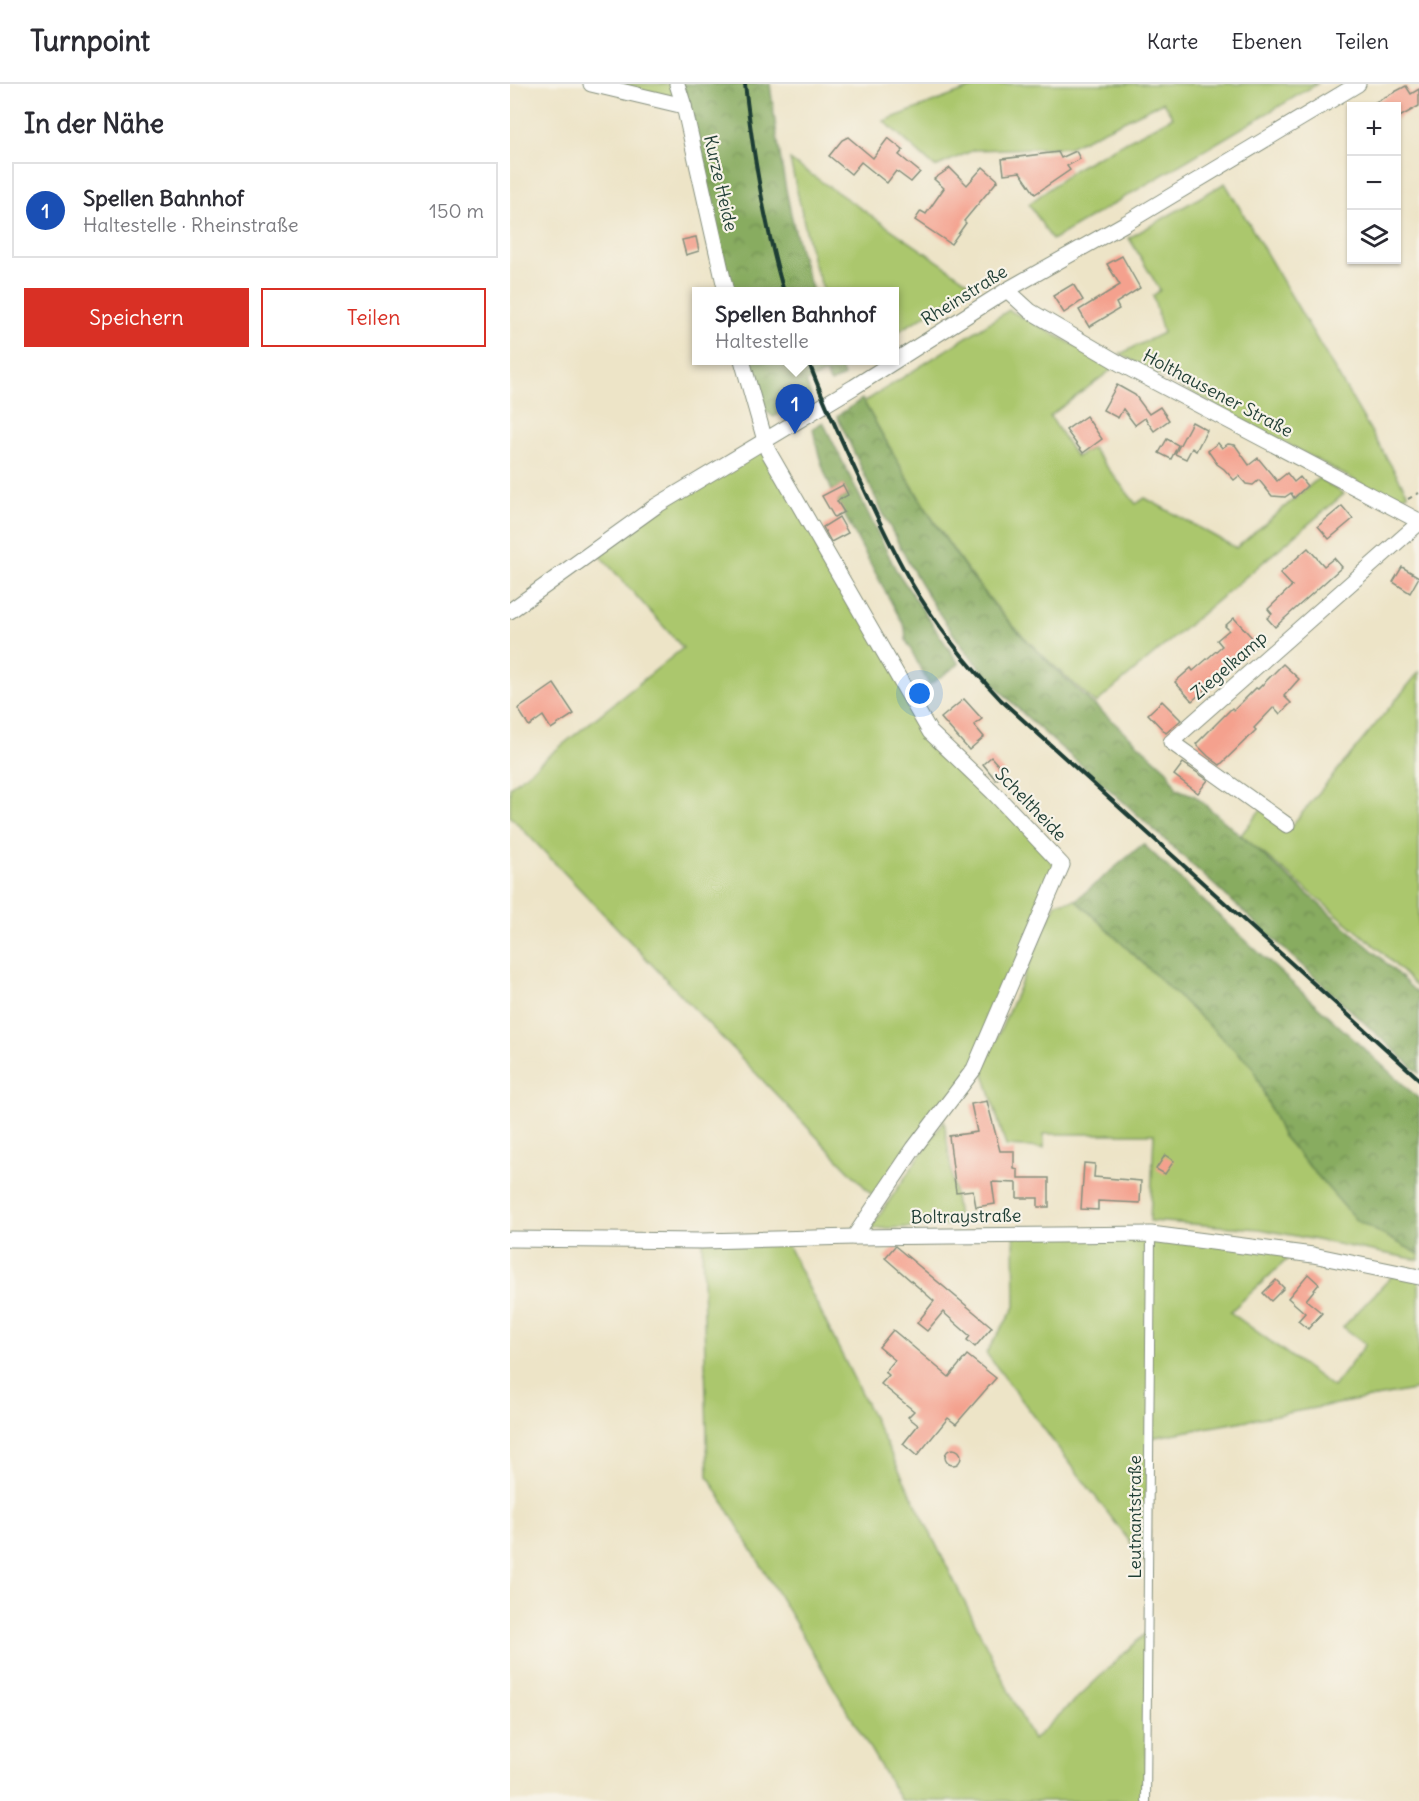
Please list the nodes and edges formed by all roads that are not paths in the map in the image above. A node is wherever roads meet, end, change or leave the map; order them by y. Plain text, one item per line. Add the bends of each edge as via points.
1 (591, 84) edge
2 (677, 84) edge
3 (1358, 84) edge
4 (684, 106) junction
5 (725, 287) edge
6 (1007, 290) junction
7 (899, 358) edge
8 (743, 365) edge
9 (889, 365) edge
10 (764, 440) junction
11 (1419, 522) edge
12 (510, 611) edge
13 (1287, 825) dead end
14 (1151, 1234) junction
15 (854, 1237) junction
16 (510, 1239) edge
17 (1419, 1277) edge
18 (1146, 1801) edge

1 - 4 street
2 - 4 street, Kurze Heide
3 - 6 street, Rheinstraße
4 - 5 street, Kurze Heide
6 - 7 street, Rheinstraße
6 - 11 street, Holthausener Straße via 1030,311 1119,363
8 - 10 street
9 - 10 street, Rheinstraße
10 - 12 street, Rheinstraße via 656,506
10 - 15 street, Scheltheide via 930,732 1062,865 974,1069
11 - 13 street, Ziegelkamp via 1171,742
14 - 15 street, Boltraystraße
14 - 17 street, Boltraystraße via 1313,1255
14 - 18 lane, Leutnantstraße
15 - 16 street, Boltraystraße via 702,1241

